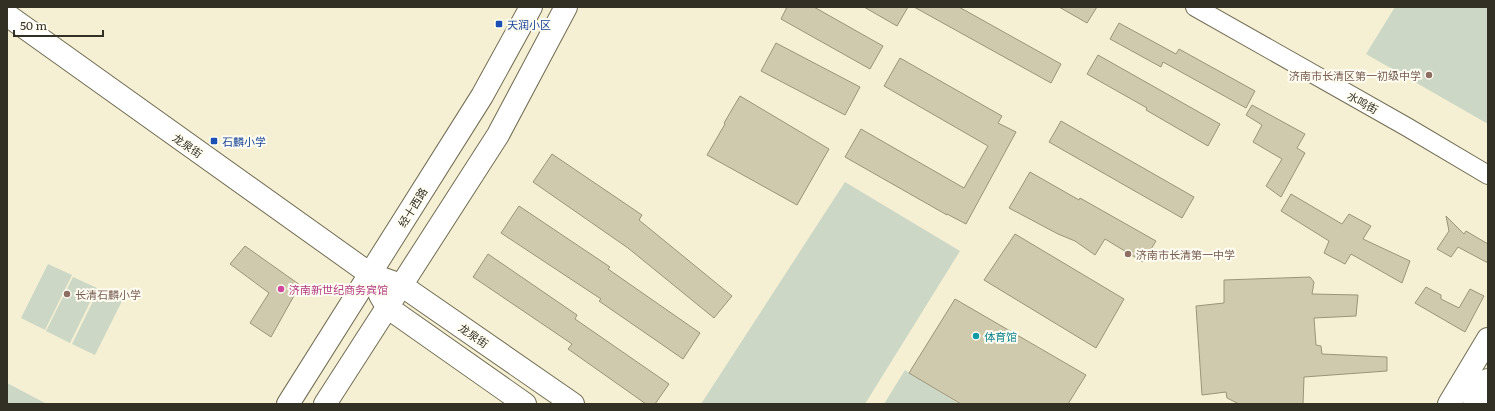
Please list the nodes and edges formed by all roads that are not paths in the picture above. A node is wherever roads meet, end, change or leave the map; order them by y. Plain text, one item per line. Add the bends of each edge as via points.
1 (531, 7) edge
2 (566, 7) edge
3 (1195, 7) edge
4 (7, 15) edge
5 (1488, 175) edge
6 (370, 274) junction
7 (401, 285) junction
8 (387, 308) junction
9 (1488, 339) edge
10 (1488, 380) edge
11 (288, 404) edge
12 (325, 404) edge
13 (525, 404) edge
14 (573, 404) edge
15 (1449, 404) edge
16 (1474, 404) edge

1 - 6 main road, 经十西路 via 482,96
2 - 7 main road via 498,135
3 - 5 street, 水鸣街
4 - 6 main road, 龙泉街
6 - 7 main road, 龙泉街
6 - 8 main road, 龙泉街
6 - 11 main road, 经十西路
7 - 8 main road
7 - 14 main road, 龙泉街
8 - 12 main road
8 - 13 main road, 龙泉街
9 - 15 main road
10 - 16 main road

